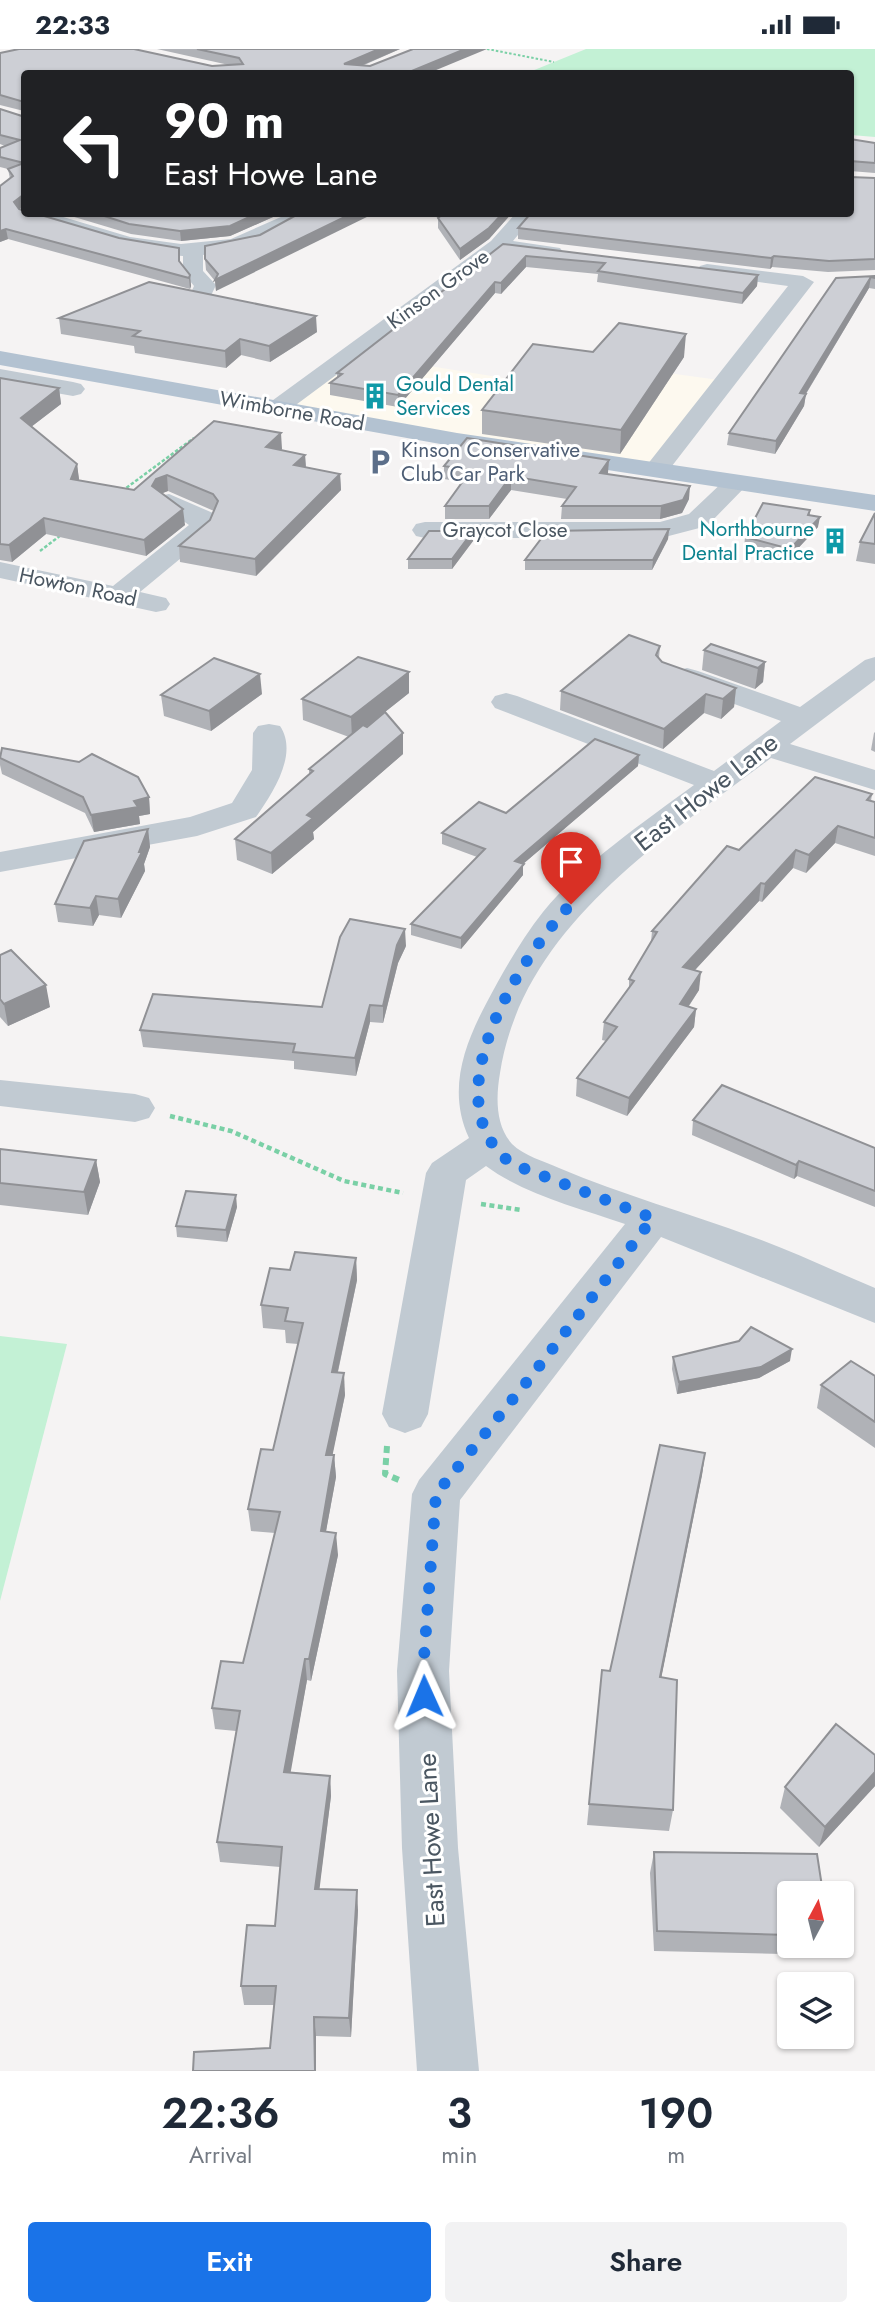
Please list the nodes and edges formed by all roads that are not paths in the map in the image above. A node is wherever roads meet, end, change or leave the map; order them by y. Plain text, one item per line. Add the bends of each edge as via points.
1 (53, 217) edge
2 (298, 217) edge
3 (523, 217) edge
4 (498, 245) junction
5 (193, 251) junction
6 (581, 255) edge
7 (692, 268) edge
8 (827, 281) dead end
9 (803, 282) junction
10 (200, 297) edge
11 (0, 358) edge
12 (0, 376) edge
13 (73, 389) dead end
14 (277, 408) junction
15 (656, 470) junction
16 (736, 483) junction
17 (169, 502) edge
18 (875, 503) edge
19 (425, 530) dead end
20 (8, 572) edge
21 (118, 596) junction
22 (156, 604) dead end
23 (875, 666) edge
24 (672, 672) edge
25 (506, 702) dead end
26 (801, 718) junction
27 (269, 733) dead end
28 (764, 745) junction
29 (875, 780) edge
30 (716, 783) junction
31 (0, 862) edge
32 (0, 1093) edge
33 (135, 1108) road end
34 (491, 1142) junction
35 (653, 1218) junction
36 (875, 1306) edge
37 (405, 1414) dead end
38 (448, 2071) edge

1 - 5 street via 149,247
2 - 5 street via 235,245
3 - 4 street
4 - 6 street, Kinson Grove
4 - 14 street, Kinson Grove
5 - 10 street via 193,272 205,285
7 - 9 street
8 - 9 street
9 - 15 street
11 - 14 main road, Wimborne Road
12 - 13 street
14 - 15 main road, Wimborne Road
15 - 16 main road, Wimborne Road
16 - 18 main road, Wimborne Road
16 - 19 street, Graycot Close via 698,520 662,530
17 - 21 street via 204,519 201,528
20 - 21 street, Howton Road
21 - 22 street, Howton Road
23 - 26 street, East Howe Lane
24 - 26 street
25 - 30 street
26 - 28 street, East Howe Lane
27 - 31 street via 268,771 244,810 197,826
28 - 29 street
28 - 30 street, East Howe Lane
30 - 34 street, East Howe Lane via 585,889 530,955 485,1039 476,1099
32 - 33 street
34 - 35 street, East Howe Lane via 498,1153 535,1175
34 - 37 street via 447,1173
35 - 36 street
35 - 38 street, East Howe Lane via 436,1494 423,1671 430,1848

